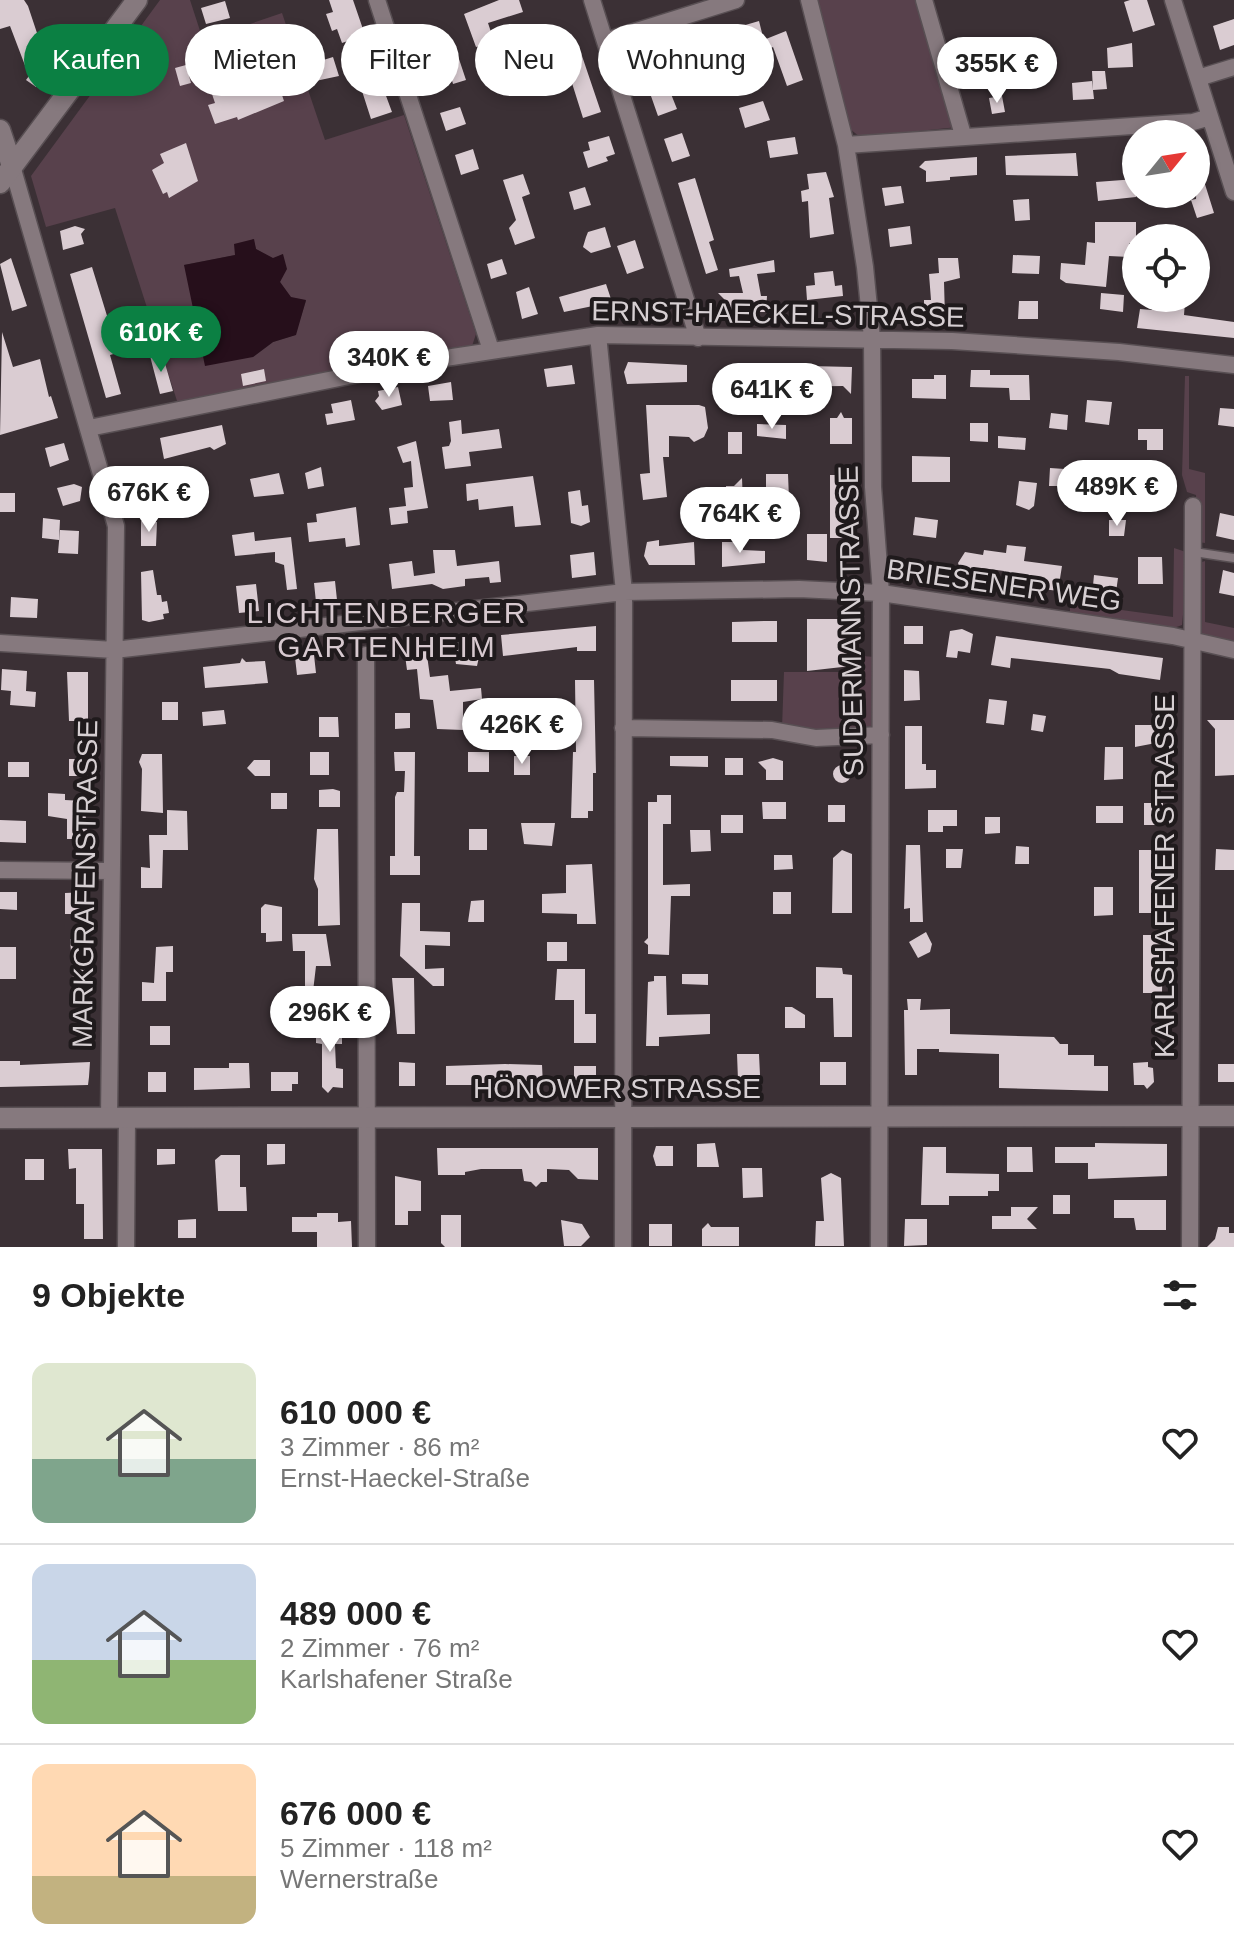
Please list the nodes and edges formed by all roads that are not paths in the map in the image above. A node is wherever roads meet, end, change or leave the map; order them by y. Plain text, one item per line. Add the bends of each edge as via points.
1 (137, 0) edge
2 (377, 0) edge
3 (592, 0) edge
4 (736, 0) edge
5 (809, 0) edge
6 (924, 0) edge
7 (1173, 0) edge
8 (600, 24) edge
9 (659, 24) edge
10 (1234, 67) edge
11 (1198, 78) junction
12 (622, 96) edge
13 (1210, 117) junction
14 (0, 130) edge
15 (963, 135) junction
16 (846, 145) junction
17 (12, 166) junction
18 (0, 183) edge
19 (1234, 192) edge
20 (598, 335) junction
21 (698, 338) junction
22 (872, 338) junction
23 (491, 350) junction
24 (1234, 365) edge
25 (89, 428) junction
26 (1193, 506) dead end
27 (1194, 552) junction
28 (1234, 558) edge
29 (624, 592) junction
30 (881, 593) junction
31 (1191, 641) junction
32 (0, 643) edge
33 (114, 650) junction
34 (1234, 650) edge
35 (366, 655) dead end
36 (623, 728) junction
37 (881, 735) junction
38 (0, 870) edge
39 (110, 871) junction
40 (366, 1116) junction
41 (622, 1116) junction
42 (880, 1116) junction
43 (1190, 1116) junction
44 (1234, 1116) edge
45 (0, 1118) edge
46 (118, 1118) junction
47 (126, 1247) edge
48 (367, 1247) edge
49 (623, 1247) edge
50 (879, 1247) edge
51 (1190, 1247) edge

1 - 17 main road
2 - 23 street
3 - 8 street
4 - 9 street
5 - 16 street, SUDERMANNSTRASSE
6 - 15 street
7 - 11 street
10 - 11 street
11 - 13 street
12 - 21 street
13 - 15 street
13 - 19 street
14 - 17 main road
15 - 16 street
16 - 22 street, SUDERMANNSTRASSE
17 - 18 main road
17 - 25 street, MARKGRAFENSTRASSE
20 - 21 street, ERNST-HAECKEL-STRASSE
20 - 23 street, ERNST-HAECKEL-STRASSE
20 - 29 street
21 - 22 street, ERNST-HAECKEL-STRASSE
22 - 24 street, ERNST-HAECKEL-STRASSE via 1043,346
22 - 30 street, SUDERMANNSTRASSE via 873,487
23 - 25 street, ERNST-HAECKEL-STRASSE
25 - 33 street, MARKGRAFENSTRASSE via 114,511
26 - 27 street, KARLSHAFENER STRASSE
27 - 28 lane
27 - 31 street, KARLSHAFENER STRASSE
29 - 30 street, BRIESENER WEG
29 - 33 street, BRIESENER WEG
29 - 36 street
30 - 31 street, BRIESENER WEG
30 - 37 street, SUDERMANNSTRASSE
31 - 34 street, BRIESENER WEG
31 - 43 street, KARLSHAFENER STRASSE
32 - 33 street, BRIESENER WEG
33 - 39 street, MARKGRAFENSTRASSE
35 - 40 street
36 - 37 street via 772,730 816,738
36 - 41 street
37 - 42 street, SUDERMANNSTRASSE
38 - 39 street
39 - 46 street, MARKGRAFENSTRASSE
40 - 41 main road, HÖNOWER STRASSE
40 - 46 main road, HÖNOWER STRASSE
40 - 48 street
41 - 42 main road, HÖNOWER STRASSE
41 - 49 street
42 - 43 main road, HÖNOWER STRASSE
42 - 50 street, SUDERMANNSTRASSE
43 - 44 main road, HÖNOWER STRASSE
43 - 51 street, KARLSHAFENER STRASSE
45 - 46 main road, HÖNOWER STRASSE
46 - 47 street, MARKGRAFENSTRASSE

